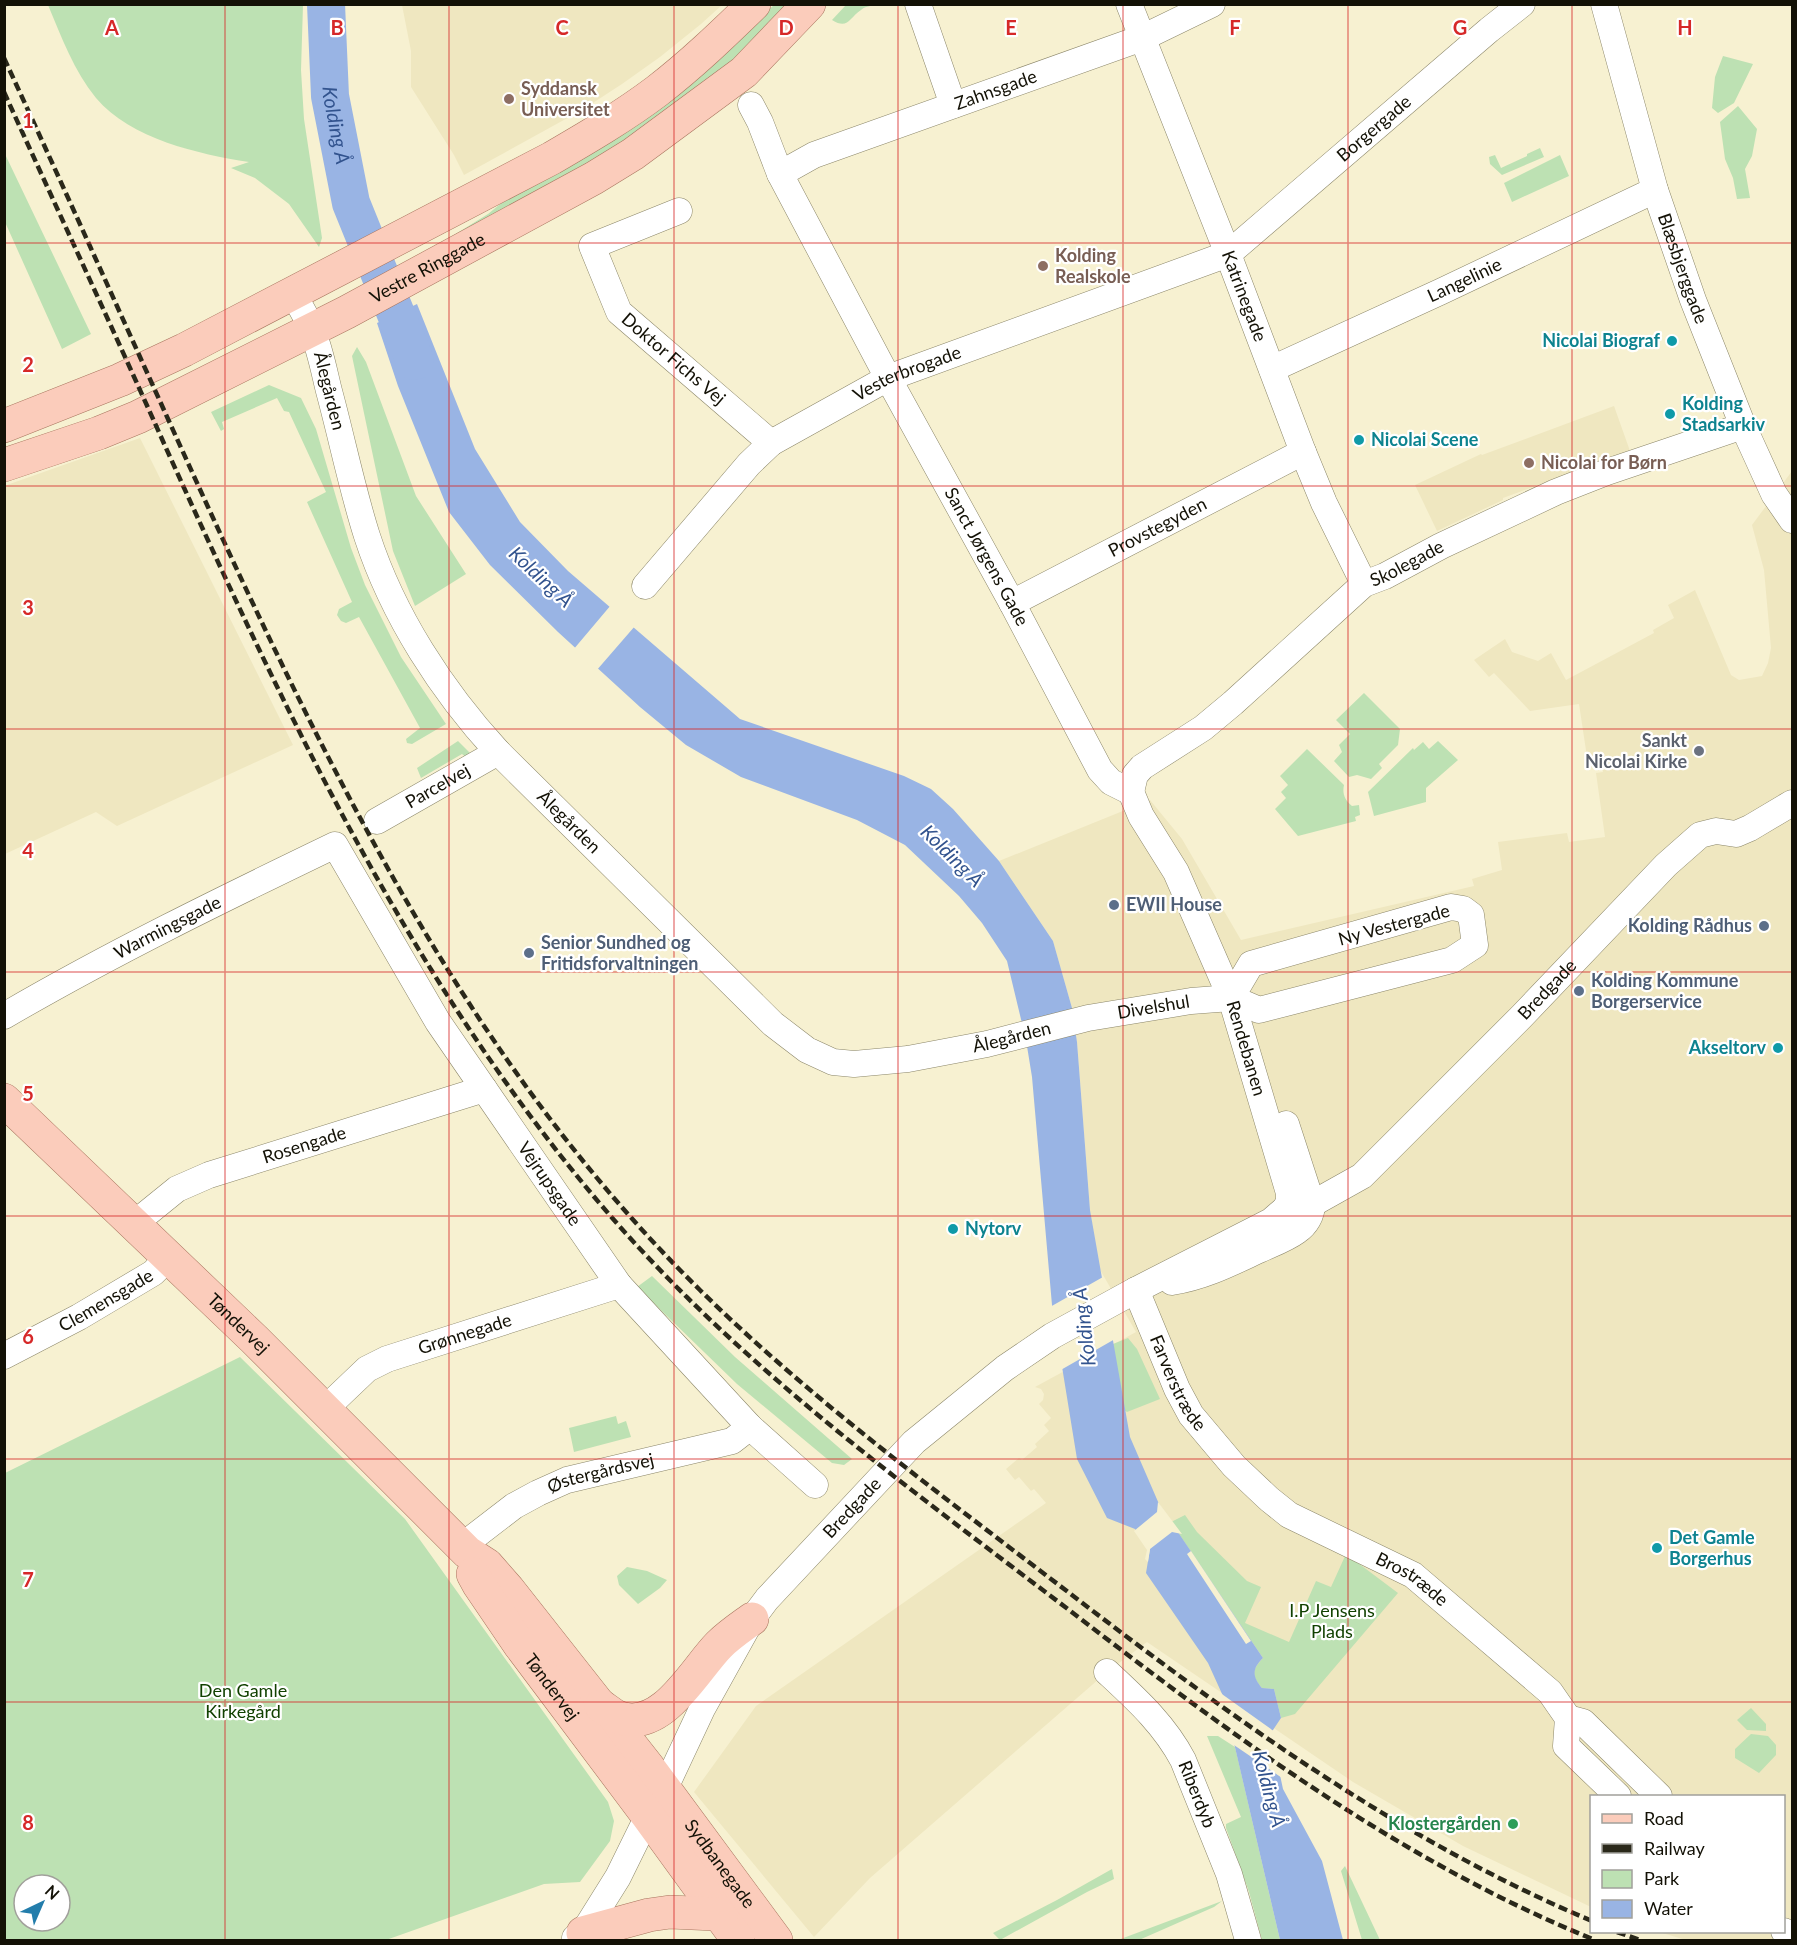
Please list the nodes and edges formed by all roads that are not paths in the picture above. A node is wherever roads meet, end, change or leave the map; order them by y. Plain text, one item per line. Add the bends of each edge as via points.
1 (754, 4) edge
2 (809, 4) edge
3 (918, 4) edge
4 (1129, 4) edge
5 (1212, 4) edge
6 (1522, 4) edge
7 (1604, 4) edge
8 (1142, 38) junction
9 (751, 105) dead end
10 (953, 105) junction
11 (780, 174) junction
12 (1655, 190) junction
13 (679, 211) dead end
14 (1228, 254) junction
15 (293, 293) junction
16 (312, 329) junction
17 (1272, 369) junction
18 (888, 378) junction
19 (4, 426) edge
20 (1743, 426) junction
21 (771, 443) junction
22 (1303, 452) junction
23 (4, 465) edge
24 (1792, 520) edge
25 (1364, 584) junction
26 (645, 586) dead end
27 (1012, 603) junction
28 (498, 752) junction
29 (1131, 792) junction
30 (1792, 803) edge
31 (377, 821) dead end
32 (335, 845) joint
33 (1231, 998) junction
34 (4, 1016) edge
35 (1078, 1020) joint
36 (484, 1089) junction
37 (4, 1100) edge
38 (1311, 1204) junction
39 (1285, 1209) junction
40 (135, 1223) junction
41 (169, 1257) junction
42 (619, 1285) junction
43 (1142, 1287) junction
44 (4, 1356) edge
45 (325, 1409) junction
46 (750, 1427) junction
47 (1234, 1466) joint
48 (815, 1485) dead end
49 (464, 1549) junction
50 (752, 1619) junction
51 (1107, 1672) dead end
52 (601, 1706) junction
53 (1568, 1718) junction
54 (1616, 1795) edge
55 (1657, 1795) edge
56 (656, 1803) junction
57 (730, 1929) edge
58 (577, 1937) edge
59 (776, 1941) edge
60 (1248, 1941) edge

1 - 15 main road via 657,91 590,136
2 - 16 main road, Vestre Ringgade via 744,72 633,154 447,259
3 - 10 street
4 - 8 street, Katrinegade
5 - 8 street, Zahnsgade
6 - 14 street, Borgergade
7 - 12 street, Blæsbjerggade
8 - 10 street, Zahnsgade
8 - 14 street, Katrinegade
9 - 11 street, Sanct Jørgens Gade
10 - 11 street, Zahnsgade via 814,155
11 - 18 street, Sanct Jørgens Gade
12 - 17 street, Langelinie
12 - 20 street, Blæsbjerggade
13 - 21 street, Doktor Fichs Vej via 592,246 618,312
14 - 17 street, Katrinegade
14 - 18 street, Vesterbrogade
15 - 16 street, Ålegården
15 - 19 main road via 130,375
16 - 23 main road, Vestre Ringgade via 138,417
16 - 28 street, Ålegården via 367,537 394,604 469,721
17 - 22 street, Katrinegade
18 - 21 street, Vesterbrogade
18 - 27 street, Sanct Jørgens Gade
20 - 24 street, Blæsbjerggade via 1774,494
20 - 25 street, Skolegade via 1556,492
21 - 26 street, Vesterbrogade
22 - 25 street, Katrinegade
22 - 27 street, Provstegyden
25 - 29 street, Skolegade via 1203,728 1142,767 1135,775
27 - 29 street, Sanct Jørgens Gade via 1100,770 1111,782
28 - 31 street, Parcelvej
28 - 35 street, Ålegården via 772,1024 807,1050 832,1062 909,1059
29 - 33 street via 1141,816 1176,872
30 - 38 street, Bredgade via 1736,834 1716,831 1700,835 1362,1176
32 - 34 street, Warmingsgade via 146,938
32 - 36 street, Vejrupsgade via 438,1022
33 - 33 street, Ny Vestergade via 1259,1010 1452,960 1474,945 1471,915 1451,907 1251,964
33 - 35 street, Divelshul
33 - 38 street, Rendebanen via 1256,1029
33 - 39 street, Rendebanen via 1289,1193
36 - 40 street, Rosengade via 209,1175 177,1189
36 - 42 street, Vejrupsgade
37 - 40 main road, Tøndervej
38 - 39 street, Bredgade
38 - 43 street, Bredgade via 1306,1222 1283,1238 1208,1274
39 - 43 street, Bredgade via 1271,1221
40 - 41 main road, Tøndervej
41 - 44 street, Clemensgade via 153,1274
41 - 45 main road, Tøndervej
42 - 45 street, Grønnegade via 387,1359 367,1369
42 - 46 street, Vejrupsgade
43 - 47 street, Farverstræde via 1177,1389 1191,1415
43 - 50 street, Bredgade via 1052,1336 1005,1368 914,1442
45 - 49 main road, Tøndervej
46 - 48 street, Vejrupsgade
46 - 49 street, Østergårdsvej via 732,1441 567,1480 514,1506
47 - 53 street, Brostræde via 1288,1515 1413,1575 1550,1692
49 - 52 main road, Tøndervej via 487,1565 508,1589
49 - 56 main road, Tøndervej via 479,1585 519,1644
50 - 52 main road via 720,1644 679,1695 660,1710 636,1719 620,1718
50 - 56 street, Bredgade via 702,1708
51 - 60 street, Riberdyb via 1152,1714 1183,1760 1229,1874
52 - 56 main road, Tøndervej
53 - 54 street via 1566,1746
53 - 55 street, Brostræde via 1583,1722
56 - 57 main road, Sydbanegade
56 - 58 street, Bredgade via 618,1877
56 - 59 main road, Sydbanegade
57 - 58 main road via 715,1914 670,1912 628,1919

